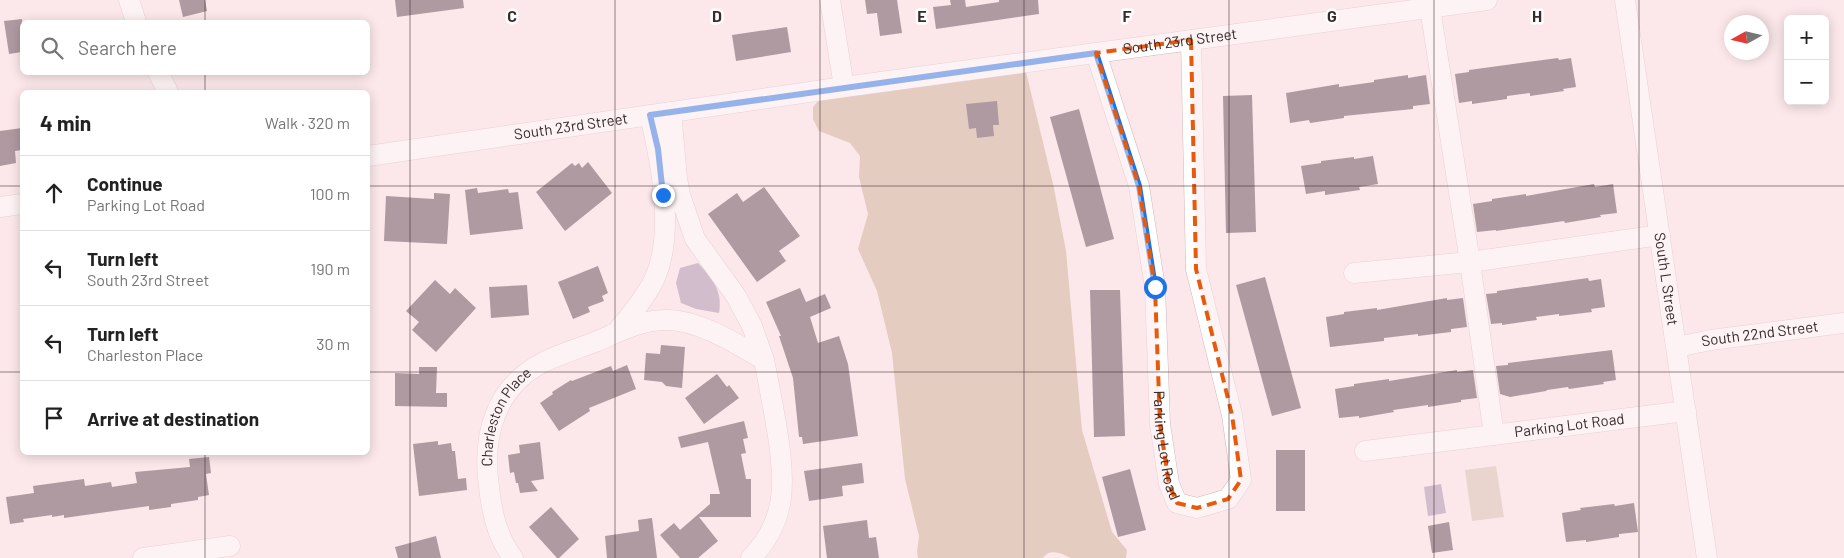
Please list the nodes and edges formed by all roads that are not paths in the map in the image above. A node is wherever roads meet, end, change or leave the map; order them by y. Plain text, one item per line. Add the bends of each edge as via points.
1 (129, 0) edge
2 (830, 0) edge
3 (1487, 0) edge
4 (1625, 0) edge
5 (1430, 8) junction
6 (135, 20) edge
7 (1191, 40) junction
8 (1096, 53) junction
9 (160, 75) edge
10 (844, 87) junction
11 (167, 90) edge
12 (671, 112) junction
13 (650, 115) junction
14 (370, 156) edge
15 (20, 204) edge
16 (0, 207) edge
17 (1660, 235) junction
18 (1470, 262) junction
19 (1354, 273) dead end
20 (1844, 323) edge
21 (618, 330) junction
22 (1677, 347) junction
23 (764, 360) junction
24 (1686, 411) junction
25 (1494, 435) junction
26 (1365, 451) dead end
27 (230, 546) dead end
28 (143, 558) edge
29 (513, 558) edge
30 (751, 558) edge
31 (1707, 558) edge

1 - 6 street
2 - 10 street
3 - 5 street, South 23rd Street
4 - 17 street, South L Street
5 - 7 street, South 23rd Street
5 - 18 street
7 - 8 street, South 23rd Street
7 - 8 street, Parking Lot Road via 1196,269 1232,415 1241,480 1228,499 1197,508 1177,504 1169,484 1160,424 1155,287 1139,186
8 - 10 street, South 23rd Street
9 - 11 street
10 - 12 street, South 23rd Street
12 - 13 street, South 23rd Street
12 - 23 street via 676,178 696,239 736,296 752,326
13 - 14 street, South 23rd Street
13 - 21 street, Charleston Place via 658,149 666,226 663,253 654,280 640,304
15 - 16 street
17 - 18 street
17 - 22 street, South L Street
18 - 19 street
18 - 25 street
20 - 22 street, South 22nd Street
21 - 23 street, Charleston Place via 641,322 668,319 720,335
21 - 29 street, Charleston Place via 540,364 508,392 496,411 486,451 487,472 492,512 499,535
22 - 24 street, South L Street
23 - 30 street via 773,400 783,488 772,531
24 - 25 street, Parking Lot Road
24 - 31 street, South L Street
25 - 26 street, Parking Lot Road
27 - 28 street

